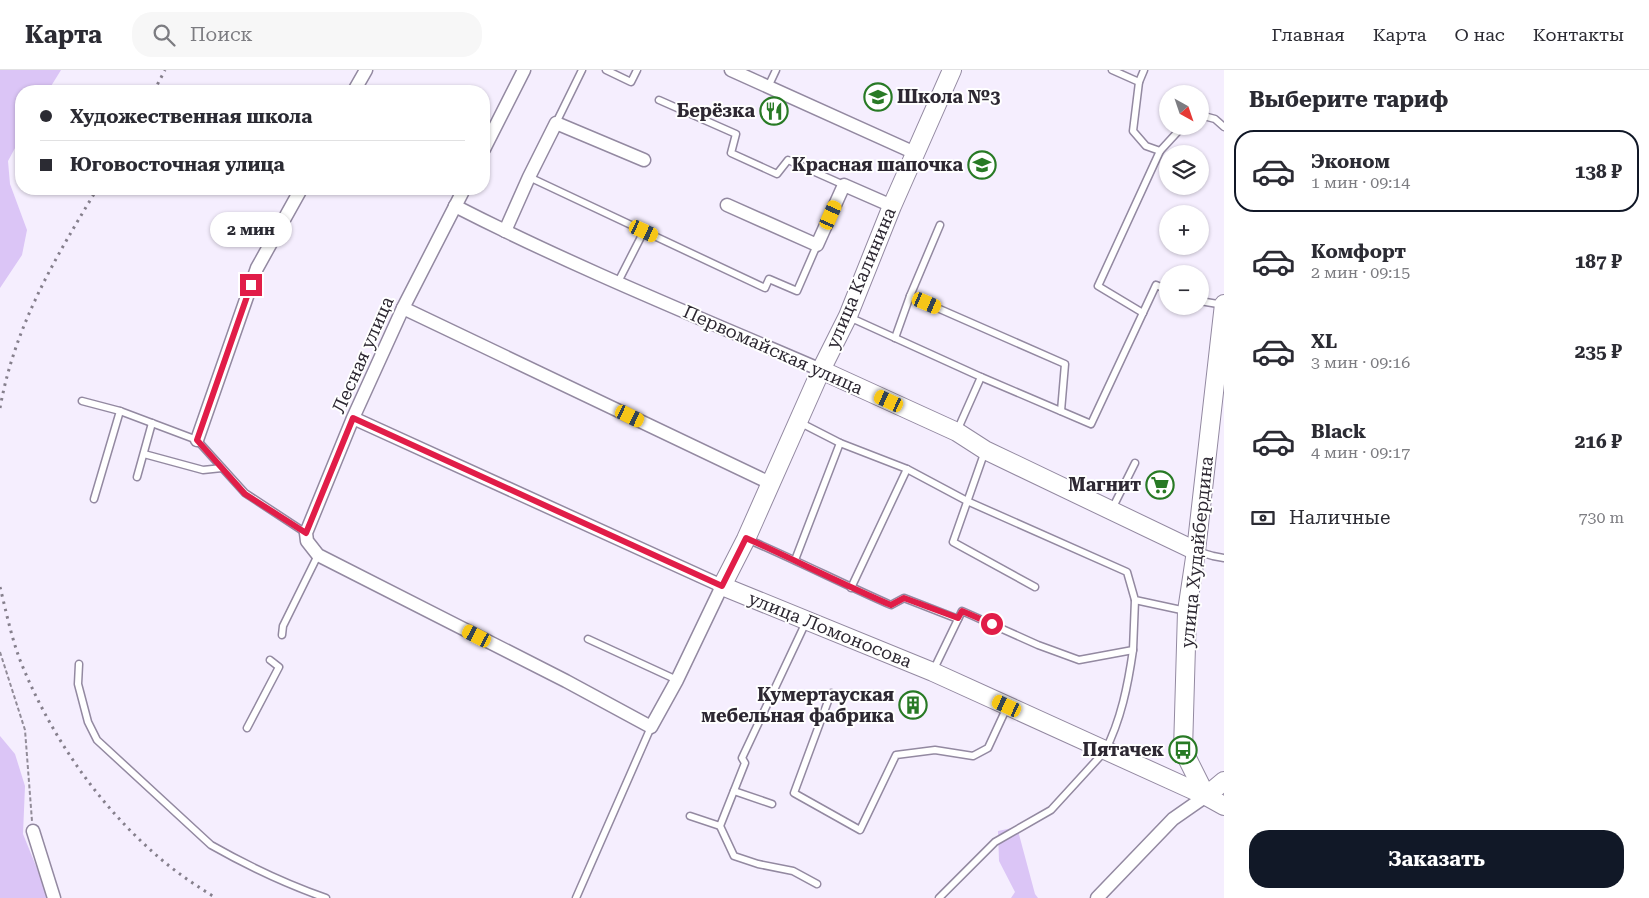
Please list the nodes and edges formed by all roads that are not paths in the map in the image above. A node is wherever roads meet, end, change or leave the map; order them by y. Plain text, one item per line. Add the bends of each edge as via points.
1 (366, 70) edge
2 (524, 70) edge
3 (582, 70) edge
4 (606, 70) edge
5 (637, 70) edge
6 (776, 70) edge
7 (952, 70) edge
8 (1112, 70) edge
9 (1144, 70) edge
10 (734, 71) edge
11 (1139, 82) junction
12 (357, 85) edge
13 (768, 87) junction
14 (659, 100) dead end
15 (1209, 117) edge
16 (556, 123) junction
17 (1224, 127) edge
18 (1175, 135) edge
19 (490, 137) edge
20 (1166, 145) edge
21 (1159, 151) edge
22 (1159, 153) edge
23 (915, 154) junction
24 (644, 160) dead end
25 (529, 177) junction
26 (844, 185) junction
27 (297, 195) edge
28 (461, 195) edge
29 (727, 205) dead end
30 (455, 206) junction
31 (892, 206) junction
32 (940, 225) dead end
33 (644, 231) junction
34 (505, 232) junction
35 (817, 245) junction
36 (618, 282) junction
37 (1159, 286) edge
38 (910, 296) junction
39 (1209, 302) edge
40 (1224, 304) edge
41 (403, 308) junction
42 (1143, 313) junction
43 (848, 316) junction
44 (895, 338) junction
45 (821, 370) junction
46 (981, 377) junction
47 (82, 401) dead end
48 (120, 411) junction
49 (1061, 411) junction
50 (353, 418) junction
51 (799, 421) junction
52 (152, 423) junction
53 (957, 432) junction
54 (197, 440) junction
55 (840, 443) junction
56 (985, 450) junction
57 (144, 454) junction
58 (1135, 463) dead end
59 (222, 468) junction
60 (907, 468) junction
61 (137, 477) dead end
62 (770, 482) junction
63 (94, 499) dead end
64 (967, 501) junction
65 (1111, 510) junction
66 (306, 537) junction
67 (746, 538) junction
68 (1196, 551) junction
69 (318, 555) junction
70 (1224, 558) edge
71 (795, 560) junction
72 (722, 586) junction
73 (1035, 587) dead end
74 (850, 588) junction
75 (1135, 600) junction
76 (1187, 611) junction
77 (958, 618) junction
78 (807, 621) junction
79 (282, 635) dead end
80 (588, 639) dead end
81 (1133, 650) junction
82 (270, 660) dead end
83 (79, 664) dead end
84 (932, 672) junction
85 (677, 680) junction
86 (831, 693) dead end
87 (1007, 706) junction
88 (651, 727) junction
89 (247, 728) dead end
90 (1105, 751) junction
91 (1224, 781) edge
92 (734, 791) junction
93 (1206, 796) junction
94 (772, 804) dead end
95 (1224, 806) edge
96 (690, 816) dead end
97 (720, 826) junction
98 (33, 831) road end
99 (817, 884) dead end
100 (54, 898) edge
101 (326, 898) edge
102 (576, 898) edge
103 (939, 898) edge
104 (1097, 898) edge

1 - 12 street
2 - 19 street
3 - 16 lane
4 - 5 lane via 631,82
6 - 13 lane
7 - 23 street, улица Калинина
8 - 11 lane
9 - 11 lane
10 - 13 street
11 - 21 lane via 1133,131 1146,146
13 - 23 street
14 - 26 lane via 736,134 731,153 777,174 788,160
15 - 17 lane
16 - 24 street
16 - 25 street
18 - 20 lane
22 - 42 lane via 1098,286
23 - 31 street, улица Калинина
25 - 33 lane
25 - 34 street
26 - 31 street
26 - 35 street
27 - 54 street via 257,268
28 - 30 street, Лесная улица
29 - 35 street
30 - 34 street, Первомайская улица
30 - 41 street, Лесная улица
31 - 43 street, улица Калинина
32 - 38 lane
33 - 35 lane via 765,288 769,279 797,291
33 - 36 lane
34 - 36 street, Первомайская улица
36 - 45 street, Первомайская улица
37 - 42 lane via 1156,285
38 - 44 lane
38 - 49 lane via 1065,364
39 - 40 lane
40 - 68 street, улица Худайбердина
41 - 50 street, Лесная улица
41 - 62 street
42 - 49 lane via 1090,424
43 - 44 lane
43 - 45 street, улица Калинина
44 - 46 lane
45 - 51 street, улица Калинина
45 - 53 street, Первомайская улица
46 - 49 lane
46 - 53 lane
47 - 48 lane
48 - 52 lane
48 - 63 lane
50 - 66 street, Лесная улица
50 - 72 street, улица Ломоносова
51 - 55 lane
51 - 62 street, улица Калинина
52 - 54 lane
52 - 57 lane
53 - 56 street, Первомайская улица
54 - 59 lane
55 - 60 lane
55 - 71 lane
56 - 64 lane
56 - 65 street, Первомайская улица
57 - 59 lane via 203,470
57 - 61 lane
58 - 65 lane
59 - 66 lane via 245,494
60 - 64 lane
60 - 74 lane
62 - 67 street, улица Калинина
64 - 73 lane via 953,542
64 - 75 lane via 1127,572
65 - 68 street, Первомайская улица
66 - 69 street
67 - 71 lane
67 - 72 street, улица Калинина
68 - 70 lane
68 - 76 street, улица Худайбердина
69 - 79 lane
69 - 88 street
71 - 74 lane
72 - 78 street, улица Ломоносова
72 - 85 street, улица Калинина
74 - 77 lane via 891,605 904,598
75 - 76 lane
75 - 81 lane
76 - 93 street, улица Худайбердина via 1183,750
77 - 81 lane via 962,611 1079,660
77 - 84 lane
78 - 84 street, улица Ломоносова
78 - 92 lane via 742,758 745,763
80 - 85 lane
81 - 90 lane via 1127,689
82 - 89 lane via 279,667
83 - 101 lane via 78,684 88,722 97,740 211,845 298,888
84 - 87 street, улица Ломоносова
85 - 88 street, улица Калинина
86 - 87 lane via 794,794 860,830 896,755 935,750 973,756 988,748
87 - 90 street, улица Ломоносова
88 - 102 lane
90 - 93 street, улица Ломоносова
90 - 103 lane via 1051,810 994,842
91 - 93 street
92 - 94 lane
92 - 97 lane
93 - 95 street, улица Ломоносова
93 - 104 street via 1173,819
96 - 97 lane
97 - 99 lane via 734,856 793,871
98 - 100 street

